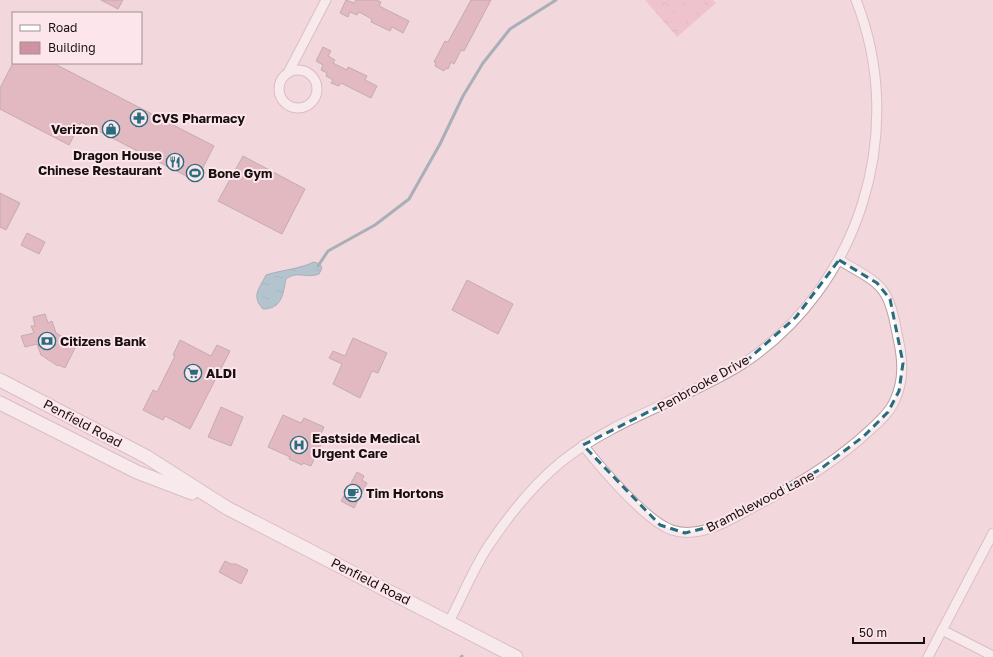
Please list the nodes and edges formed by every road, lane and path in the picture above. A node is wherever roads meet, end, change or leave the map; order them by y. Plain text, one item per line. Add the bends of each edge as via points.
1 (326, 0) edge
2 (856, 0) edge
3 (289, 71) junction
4 (839, 260) junction
5 (0, 380) edge
6 (0, 403) edge
7 (583, 445) junction
8 (225, 507) junction
9 (993, 533) edge
10 (449, 622) junction
11 (942, 630) junction
12 (993, 656) edge
13 (516, 657) edge
14 (928, 657) edge

1 - 3 street
2 - 4 street, Penbrooke Drive via 868,32 874,60 878,127 868,188 860,214
3 - 3 street via 279,85 280,98 294,108 312,103 317,91 314,79 303,71
4 - 7 street, Penbrooke Drive via 814,297 796,317 742,364
4 - 7 street, Bramblewood Lane via 870,278 884,290 893,309 903,363 899,391 888,412 841,454 789,489 717,525 702,531 685,533 660,525 649,517
5 - 8 main road, Penfield Road via 147,457
6 - 8 main road, Penfield Road via 137,472
7 - 10 street, Penbrooke Drive via 542,479 514,510 488,547
8 - 10 main road, Penfield Road
9 - 11 street
10 - 13 main road, Penfield Road
11 - 12 street
11 - 14 street

